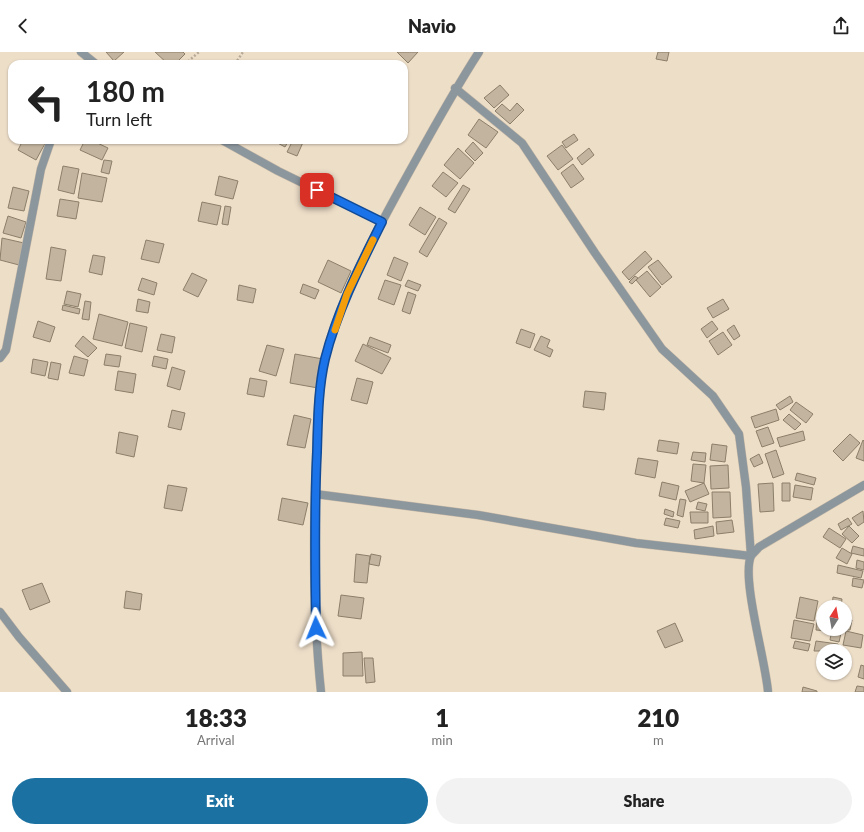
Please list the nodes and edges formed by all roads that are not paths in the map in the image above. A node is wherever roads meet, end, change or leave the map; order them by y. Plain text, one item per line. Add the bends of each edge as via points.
1 (479, 52) edge
2 (455, 88) junction
3 (50, 144) edge
4 (229, 144) edge
5 (382, 222) junction
6 (0, 358) edge
7 (864, 485) edge
8 (315, 494) junction
9 (751, 556) junction
10 (0, 615) edge
11 (67, 692) edge
12 (320, 692) edge
13 (768, 692) edge

1 - 2 street
2 - 5 street
2 - 9 street via 522,143 662,349 713,396 739,434
3 - 6 street via 42,169 6,350
4 - 5 street
5 - 8 street via 347,294 325,359 319,398
7 - 9 street via 759,547
8 - 9 street via 478,515 636,543
8 - 12 street via 317,656
9 - 13 street via 749,585
10 - 11 street

